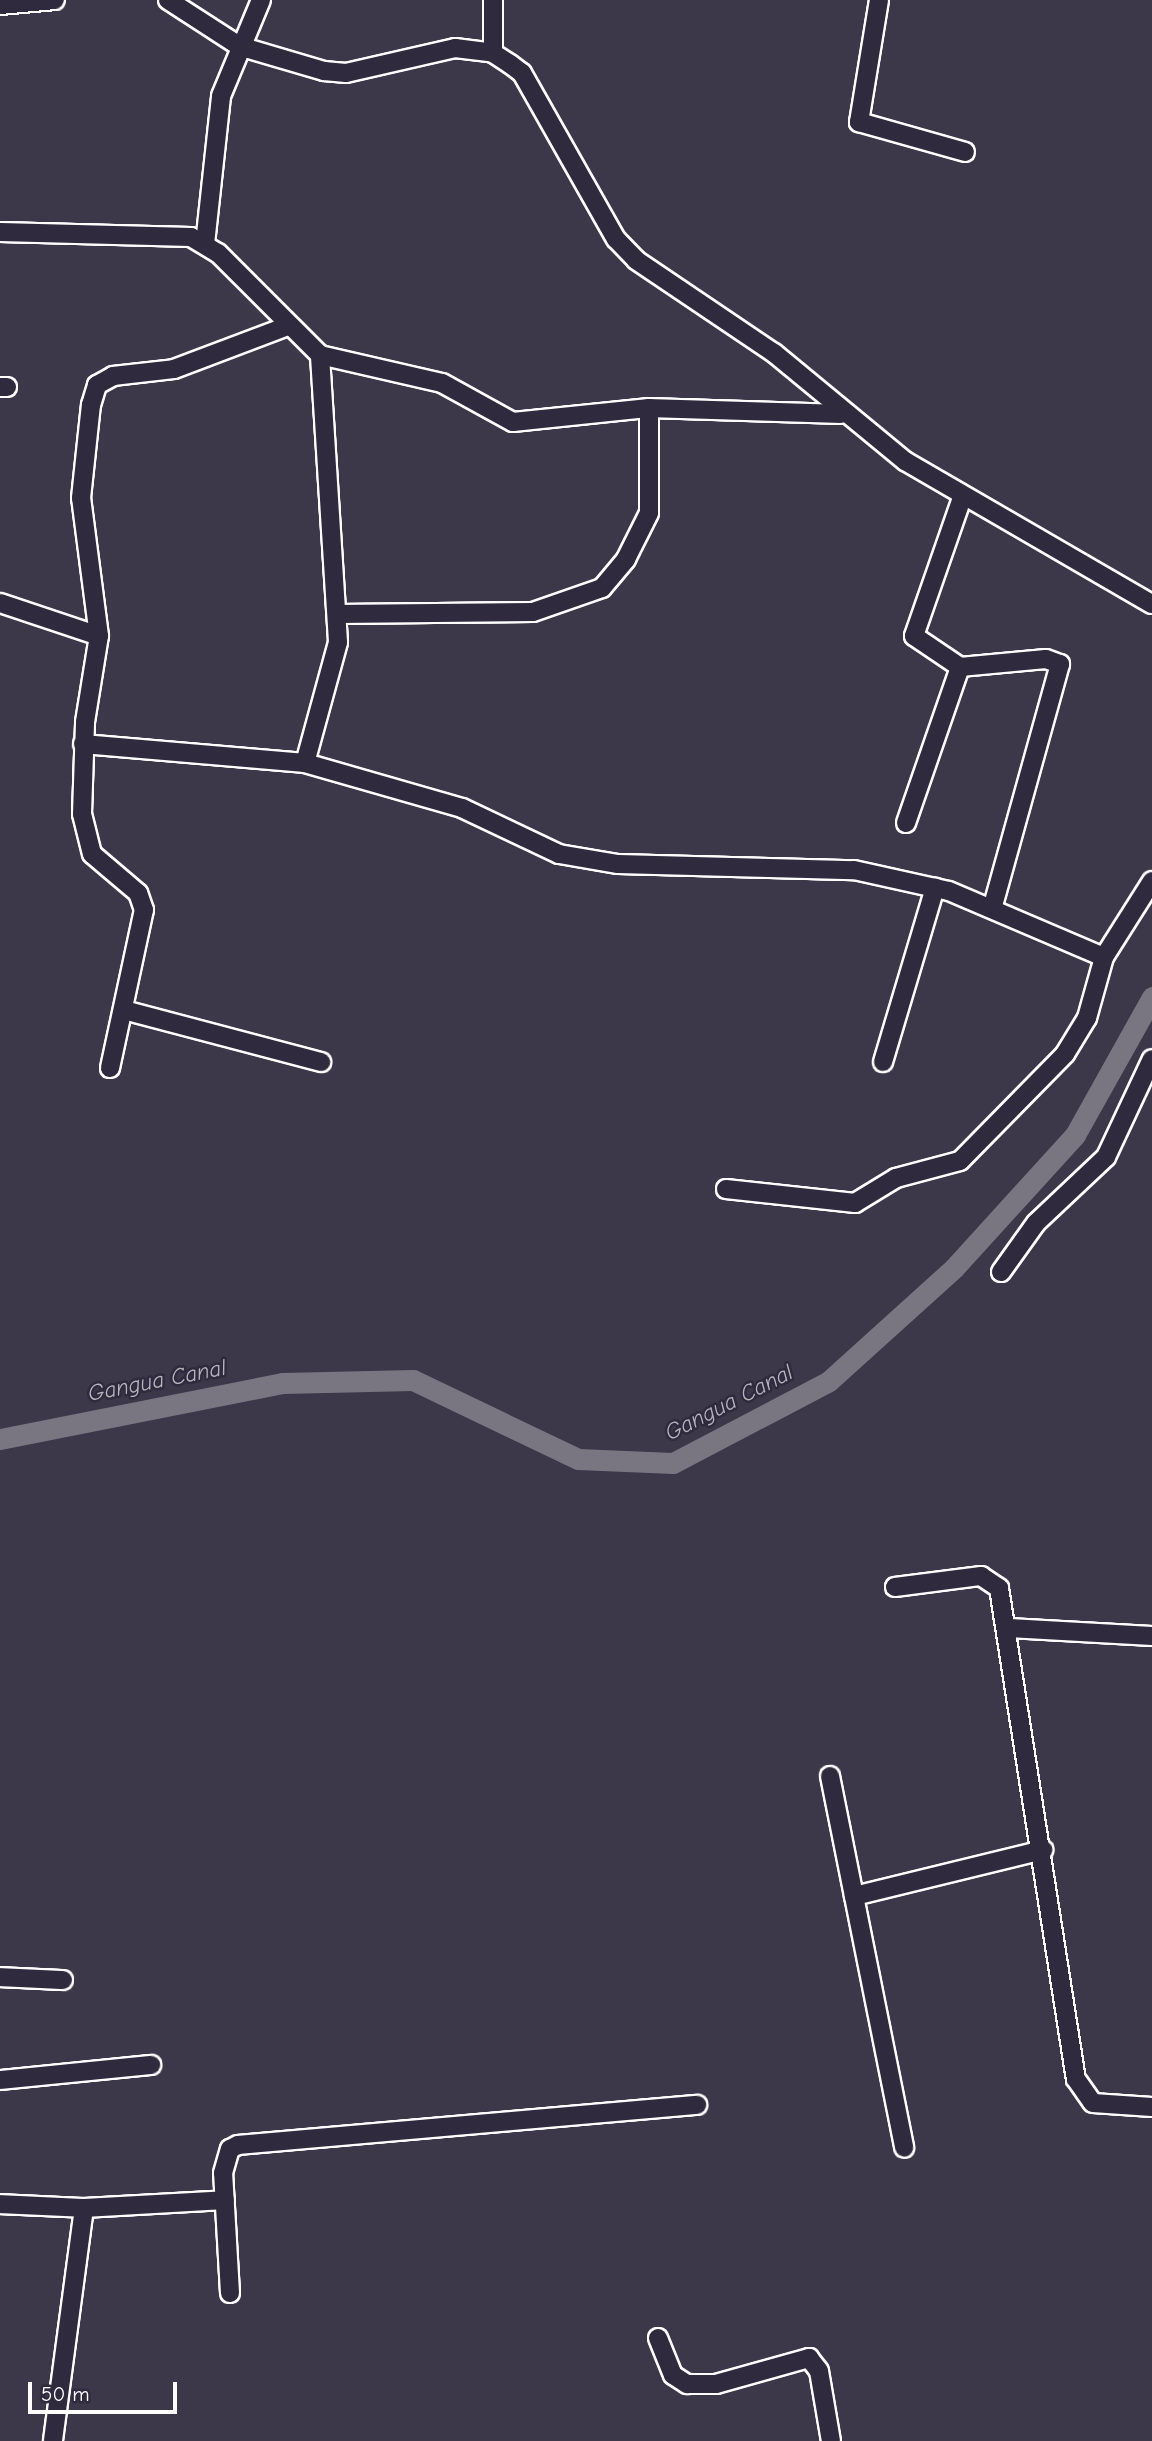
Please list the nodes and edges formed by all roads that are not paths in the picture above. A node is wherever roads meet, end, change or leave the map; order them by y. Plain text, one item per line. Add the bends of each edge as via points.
1 (55, 0) edge
2 (168, 0) edge
3 (261, 0) edge
4 (493, 0) edge
5 (879, 0) edge
6 (0, 5) edge
7 (239, 46) junction
8 (493, 53) junction
9 (965, 152) dead end
10 (0, 232) edge
11 (205, 244) junction
12 (288, 326) junction
13 (320, 355) junction
14 (649, 408) junction
15 (841, 414) junction
16 (962, 498) junction
17 (0, 603) edge
18 (1152, 604) edge
19 (338, 614) junction
20 (99, 636) junction
21 (960, 667) junction
22 (83, 744) junction
23 (305, 763) junction
24 (906, 823) dead end
25 (1152, 881) edge
26 (935, 888) junction
27 (992, 909) junction
28 (1104, 957) junction
29 (124, 1010) junction
30 (1152, 1059) edge
31 (321, 1062) dead end
32 (883, 1062) dead end
33 (110, 1068) dead end
34 (726, 1189) dead end
35 (1001, 1272) dead end
36 (895, 1587) dead end
37 (1009, 1628) junction
38 (1152, 1636) edge
39 (830, 1776) dead end
40 (1043, 1850) junction
41 (854, 1896) junction
42 (0, 1978) edge
43 (63, 1980) dead end
44 (152, 2064) dead end
45 (0, 2080) edge
46 (697, 2105) dead end
47 (1152, 2107) edge
48 (904, 2148) dead end
49 (225, 2200) junction
50 (0, 2204) edge
51 (84, 2208) junction
52 (230, 2293) dead end
53 (658, 2338) dead end
54 (53, 2441) edge
55 (831, 2441) edge

1 - 6 street
2 - 7 street
3 - 7 street
4 - 8 street
5 - 9 street via 859,122
7 - 8 street via 346,73 421,51
7 - 11 street via 216,121
8 - 15 street via 522,73 594,204 636,260 774,353
10 - 11 street via 131,231
11 - 12 street
12 - 13 street
12 - 20 street via 220,355 97,385 81,498
13 - 14 street via 442,383 513,422
13 - 19 street
14 - 15 street
14 - 19 street via 649,513 631,550 602,588 533,612
15 - 16 street
16 - 18 street
16 - 21 street via 914,636
17 - 20 street
19 - 23 street via 338,642
20 - 22 street
21 - 24 street
21 - 27 street via 1046,659 1060,664
22 - 23 street
22 - 29 street via 82,814 92,854 138,893 144,910
23 - 26 street via 462,808 559,854 655,868 855,870
25 - 28 street
26 - 27 street
26 - 32 street
27 - 28 street
28 - 34 street via 1087,1018 1065,1054 960,1161 896,1178 855,1203
29 - 31 street
29 - 33 street
30 - 35 street via 1099,1167 1036,1223
36 - 37 street via 988,1577 999,1588
37 - 38 street
37 - 40 street
39 - 41 street
40 - 41 street
40 - 47 street via 1079,2091 1102,2105
41 - 48 street
42 - 43 street
44 - 45 street
46 - 49 street via 250,2141 225,2158
49 - 51 street
49 - 52 street
50 - 51 street
51 - 54 street
53 - 55 street via 673,2375 687,2384 716,2384 809,2358 820,2371

